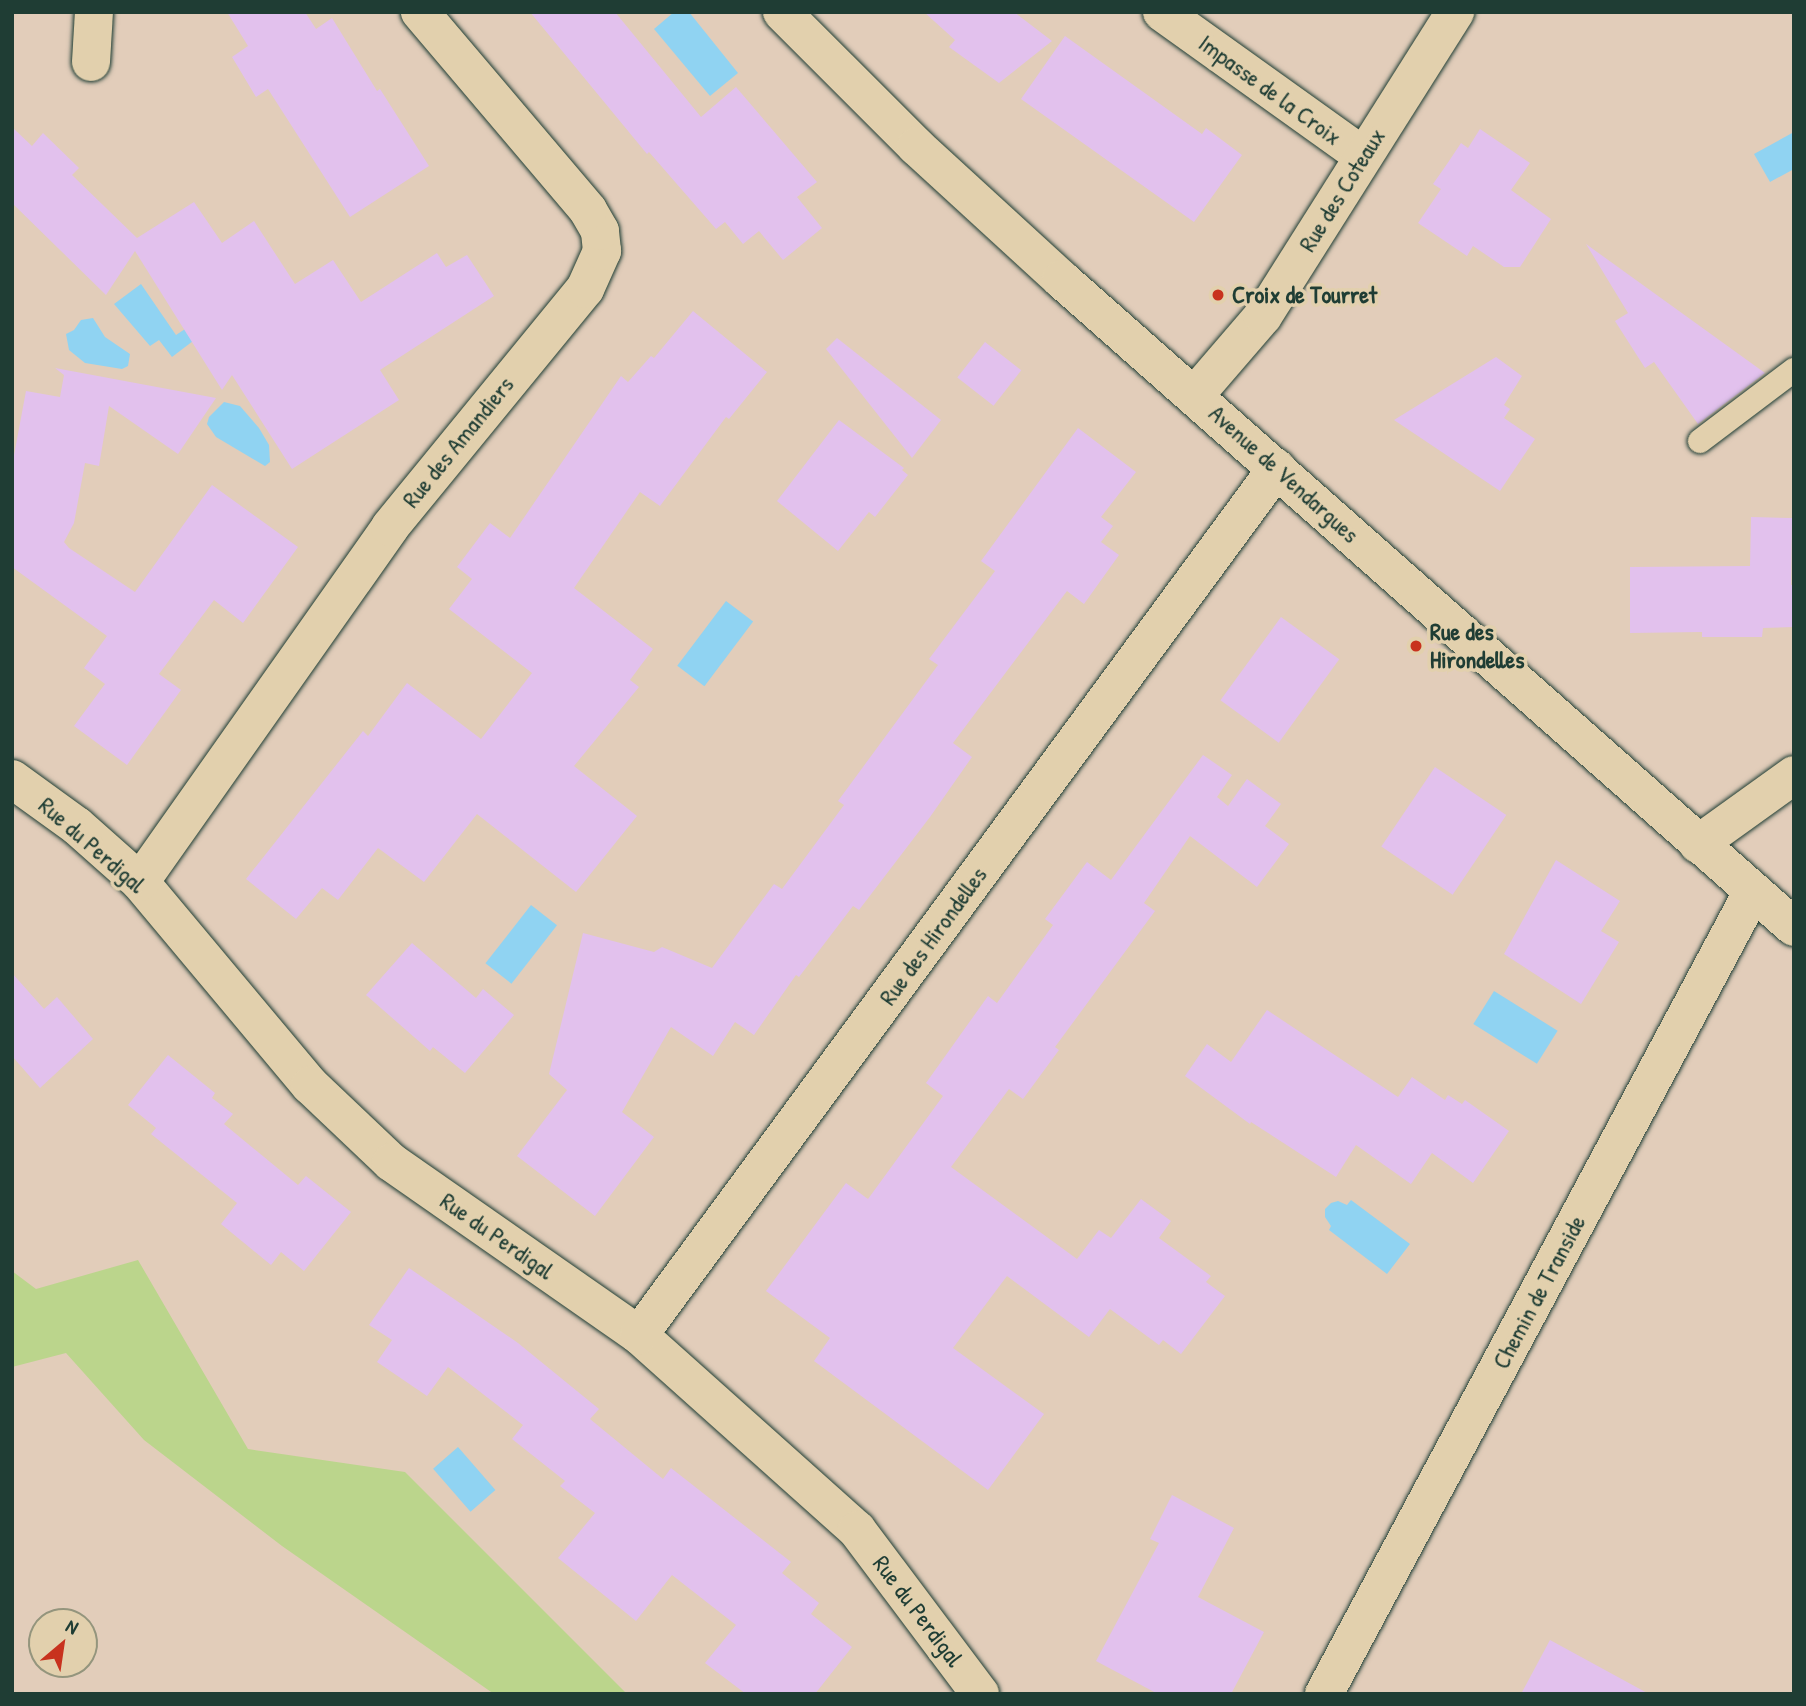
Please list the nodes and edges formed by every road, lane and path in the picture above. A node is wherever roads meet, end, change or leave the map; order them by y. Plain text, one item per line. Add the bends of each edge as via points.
1 (94, 12) edge
2 (420, 12) edge
3 (782, 12) edge
4 (1455, 12) edge
5 (1175, 16) edge
6 (91, 62) dead end
7 (1362, 155) junction
8 (1794, 370) edge
9 (1195, 395) junction
10 (1700, 442) dead end
11 (1277, 468) junction
12 (1794, 775) edge
13 (12, 779) edge
14 (1698, 844) junction
15 (140, 882) junction
16 (1753, 891) junction
17 (1794, 927) edge
18 (639, 1335) junction
19 (980, 1694) edge
20 (1324, 1694) edge

1 - 6 street
2 - 15 street, Rue des Amandiers via 588,210 600,231 602,251 585,289 390,527
3 - 9 street, Avenue de Vendargues via 926,155
4 - 7 street, Rue des Coteaux
5 - 7 street, Impasse de la Croix
7 - 9 street, Rue des Coteaux via 1262,316
8 - 10 lane
9 - 11 street, Avenue de Vendargues
11 - 14 street, Avenue de Vendargues
11 - 18 street, Rue des Hirondelles
12 - 14 street
13 - 15 street, Rue du Perdigal via 77,826
14 - 16 street, Avenue de Vendargues
15 - 18 street, Rue du Perdigal via 310,1084 391,1162
16 - 17 street, Avenue de Vendargues
16 - 20 street, Chemin de Transide
18 - 19 street, Rue du Perdigal via 857,1530

